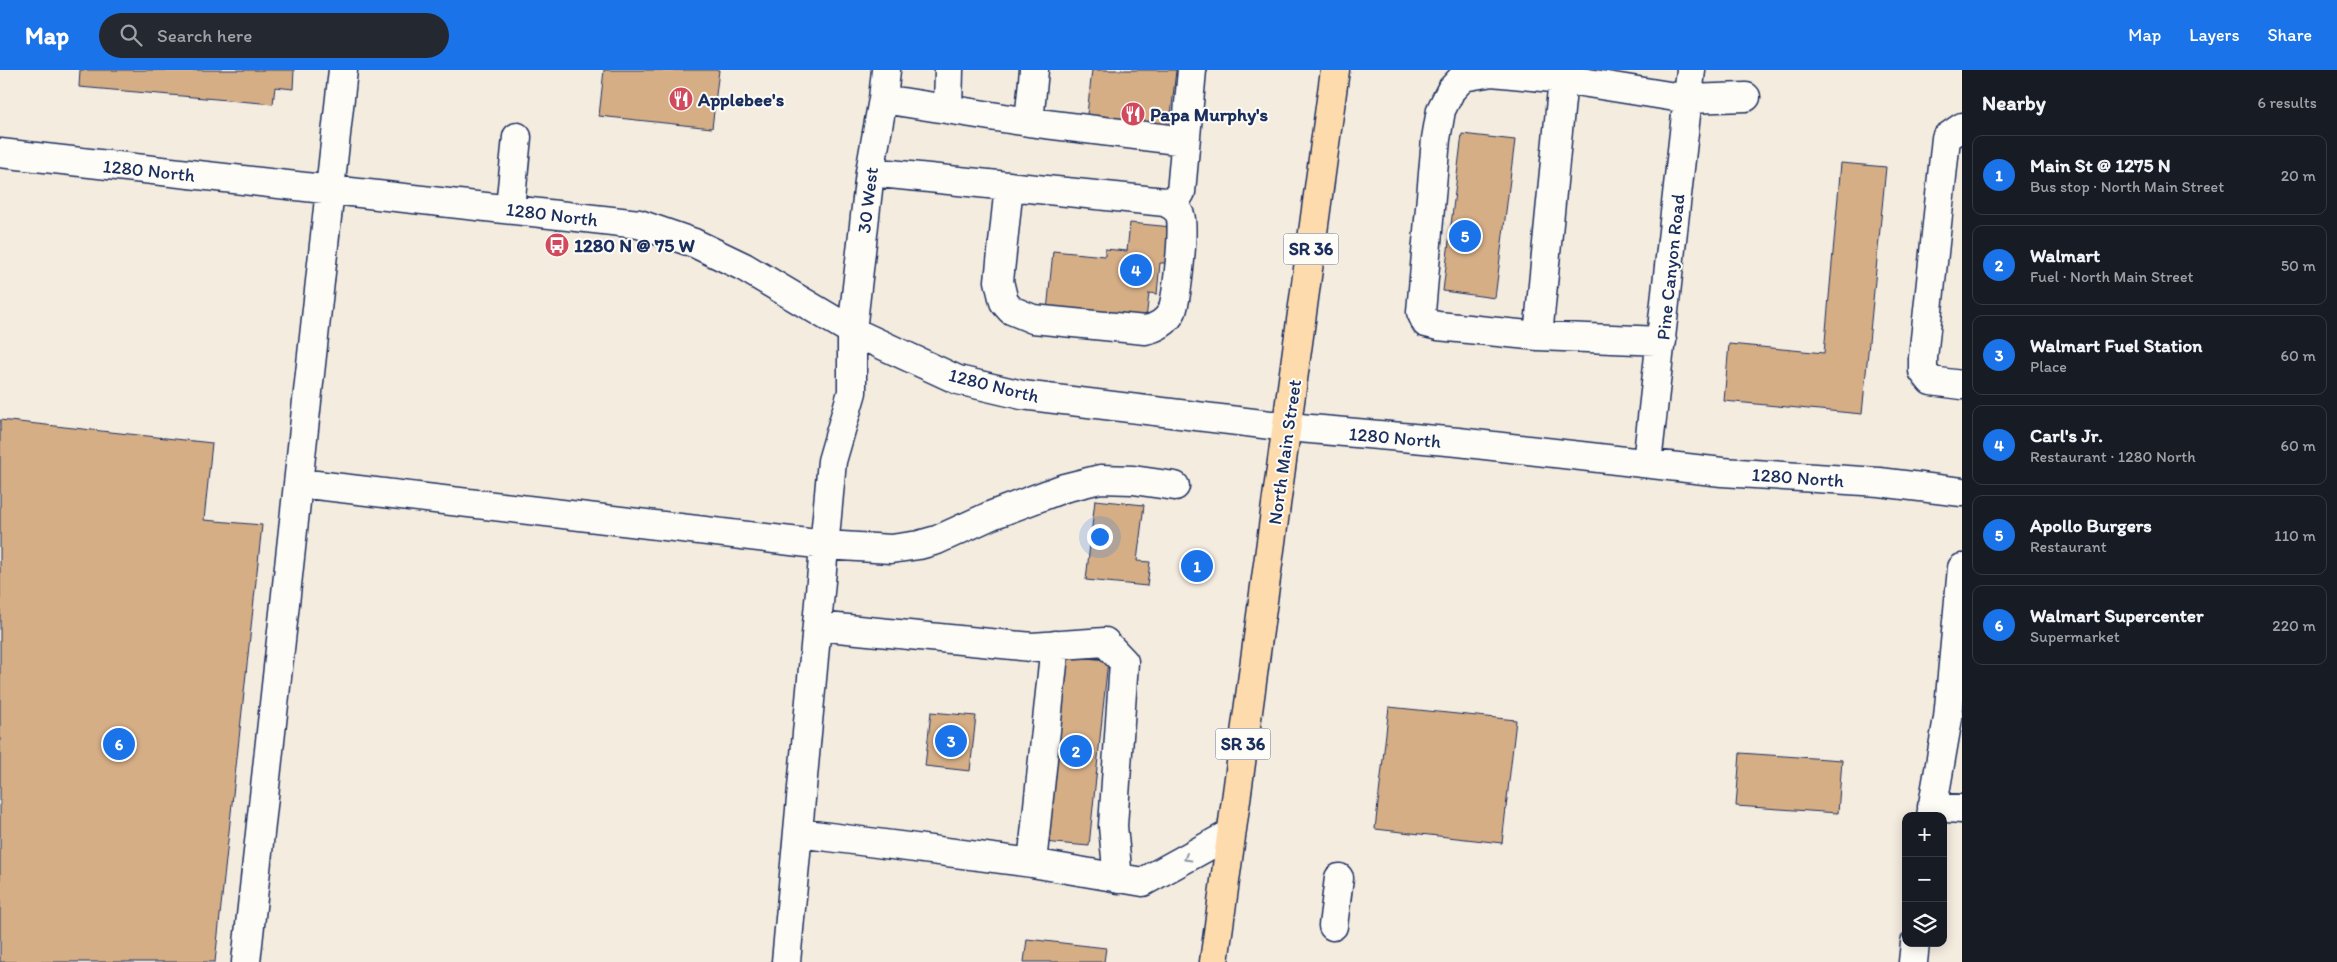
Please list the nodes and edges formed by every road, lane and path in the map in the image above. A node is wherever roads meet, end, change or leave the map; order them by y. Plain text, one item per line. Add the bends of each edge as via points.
1 (343, 70) edge
2 (886, 70) edge
3 (950, 70) edge
4 (1034, 70) edge
5 (1192, 70) edge
6 (1335, 70) edge
7 (1691, 70) edge
8 (1563, 79) junction
9 (1746, 97) dead end
10 (883, 99) junction
11 (1688, 99) junction
12 (948, 108) junction
13 (1028, 122) junction
14 (1962, 127) edge
15 (517, 137) dead end
16 (1185, 141) junction
17 (0, 153) edge
18 (870, 172) junction
19 (1009, 186) junction
20 (332, 190) junction
21 (1165, 202) junction
22 (510, 208) junction
23 (852, 331) junction
24 (1538, 336) junction
25 (1662, 341) junction
26 (1962, 385) edge
27 (1288, 427) junction
28 (1647, 463) junction
29 (299, 483) junction
30 (1175, 486) dead end
31 (1962, 492) edge
32 (825, 545) junction
33 (1962, 568) edge
34 (817, 626) junction
35 (1055, 645) junction
36 (1962, 810) edge
37 (1932, 811) edge
38 (798, 833) junction
39 (1230, 834) junction
40 (1032, 862) junction
41 (1339, 878) dead end
42 (1118, 880) junction
43 (1333, 926) dead end
44 (1915, 947) edge
45 (246, 962) edge
46 (786, 962) edge
47 (1214, 962) edge
48 (1913, 962) edge

1 - 20 street
2 - 10 street, 30 West
3 - 12 street
4 - 13 street
5 - 16 street
6 - 27 highway, North Main Street / SR 36
7 - 11 street, Pine Canyon Road
8 - 11 street
8 - 24 street
8 - 24 street via 1492,72 1463,77 1451,90 1441,110 1436,139 1421,312 1426,323
9 - 11 street
10 - 12 street
10 - 18 street, 30 West
11 - 25 street, Pine Canyon Road
12 - 13 street
13 - 16 street
14 - 26 street via 1946,138 1923,358 1923,372 1931,381
15 - 22 street
16 - 21 street via 1181,192 1176,200
17 - 20 street, 1280 North
18 - 19 street
18 - 23 street, 30 West
19 - 21 street
19 - 21 street via 999,281 1004,302 1011,310 1033,319 1144,330 1163,323 1172,312 1176,296 1182,227 1180,215
20 - 22 street, 1280 North
20 - 29 street
22 - 23 street, 1280 North via 639,224 694,243 744,267
23 - 27 street, 1280 North via 958,380 1022,395
23 - 32 street, 30 West via 852,392 832,461
24 - 25 street
25 - 28 street, Pine Canyon Road
27 - 28 street, 1280 North
27 - 39 highway, North Main Street / SR 36
28 - 31 street, 1280 North
29 - 32 street
29 - 45 street
30 - 32 street via 1100,479 1064,488 992,514 919,545 891,549
32 - 34 street, 30 West
33 - 37 street via 1948,718
34 - 35 street via 1032,647
34 - 38 street, 30 West
35 - 40 street
35 - 42 street via 1105,642 1124,662 1113,826
36 - 37 street
38 - 40 street
38 - 46 street, 30 West
39 -> 42 street via 1143,882
39 - 47 highway, SR 36
40 - 42 street
41 - 43 street
44 - 48 street

